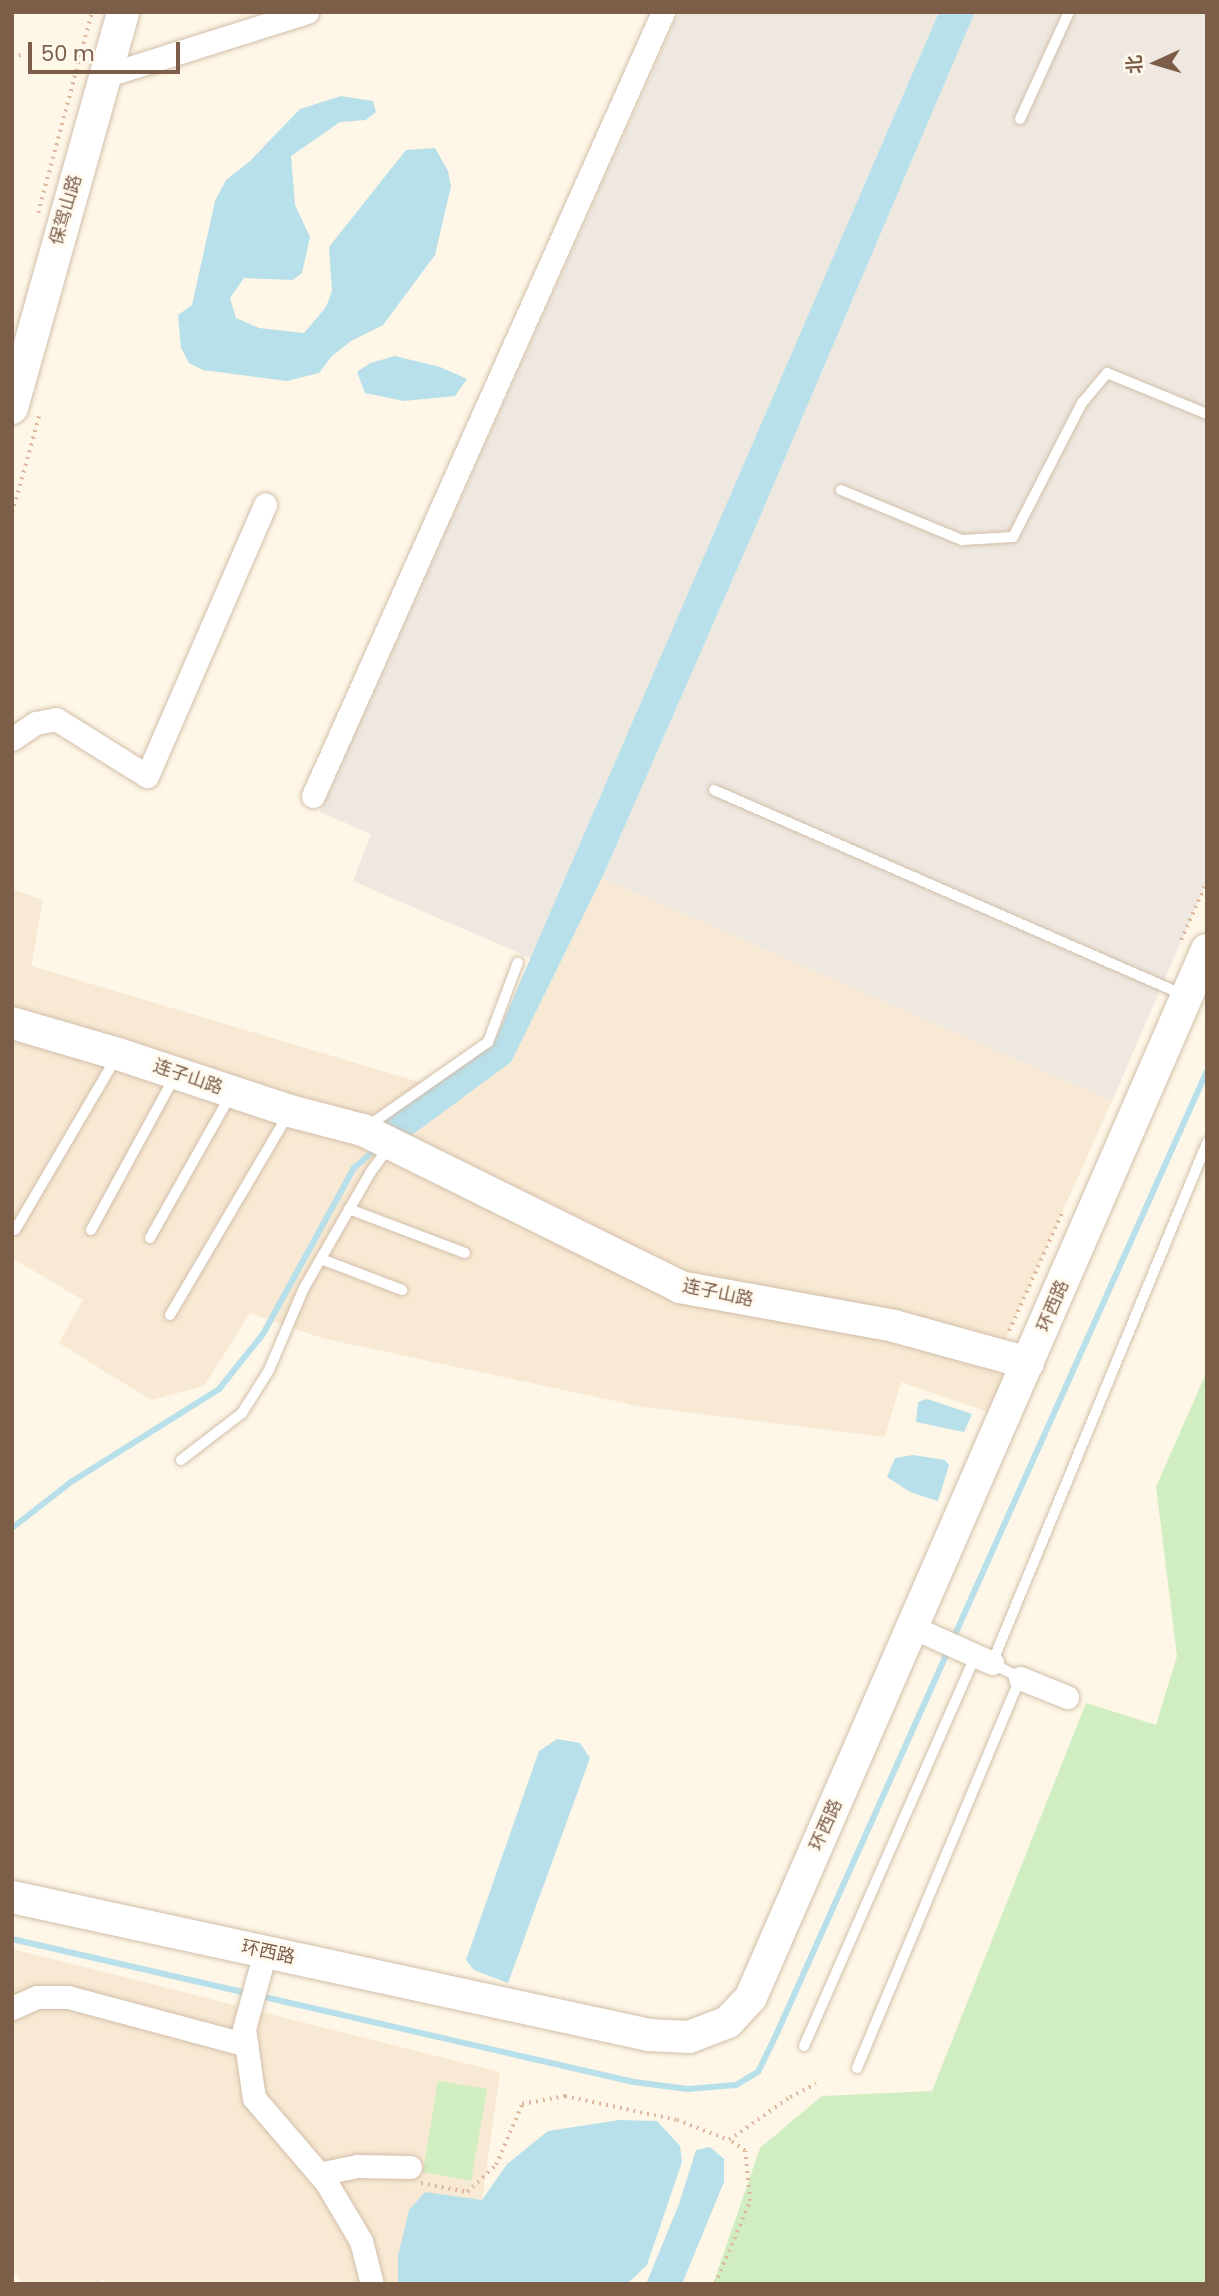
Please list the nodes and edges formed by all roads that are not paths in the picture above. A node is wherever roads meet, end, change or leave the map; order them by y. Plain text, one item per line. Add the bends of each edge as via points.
1 (122, 12) edge
2 (307, 12) edge
3 (663, 12) edge
4 (1069, 12) edge
5 (104, 76) junction
6 (1020, 119) dead end
7 (12, 408) edge
8 (1207, 414) edge
9 (841, 490) dead end
10 (265, 505) dead end
11 (12, 739) edge
12 (714, 790) dead end
13 (313, 796) dead end
14 (1207, 950) edge
15 (518, 962) dead end
16 (1187, 996) junction
17 (12, 1023) edge
18 (118, 1054) junction
19 (176, 1073) junction
20 (232, 1092) junction
21 (290, 1111) junction
22 (363, 1130) junction
23 (1207, 1143) edge
24 (391, 1144) junction
25 (349, 1209) junction
26 (15, 1230) dead end
27 (92, 1230) dead end
28 (150, 1238) dead end
29 (465, 1252) dead end
30 (321, 1259) junction
31 (402, 1290) dead end
32 (170, 1315) dead end
33 (1028, 1363) junction
34 (181, 1460) dead end
35 (925, 1633) junction
36 (977, 1656) junction
37 (1020, 1678) junction
38 (1068, 1698) dead end
39 (12, 1897) edge
40 (265, 1952) junction
41 (12, 2008) edge
42 (246, 2037) junction
43 (804, 2046) dead end
44 (857, 2068) dead end
45 (410, 2167) road end
46 (319, 2174) junction
47 (372, 2284) edge

1 - 5 street, 保驾山路
2 - 5 street
3 - 13 street
4 - 6 lane
5 - 7 street, 保驾山路
8 - 9 lane via 1107,373 1082,403 1013,537 962,540
10 - 11 street via 147,776 56,719 36,723
12 - 16 lane
14 - 16 street, 环西路
15 - 22 lane via 488,1042
16 - 33 street, 环西路
17 - 18 street, 连子山路
18 - 19 street, 连子山路
18 - 26 lane
19 - 20 street, 连子山路
19 - 27 lane
20 - 21 street, 连子山路
20 - 28 lane
21 - 22 street, 连子山路
21 - 32 lane
22 - 24 street, 连子山路
23 - 36 lane
24 - 25 lane
24 - 33 street, 连子山路 via 680,1287 894,1326
25 - 29 lane
25 - 30 lane
30 - 31 lane
30 - 34 lane via 269,1370 242,1413
33 - 35 street, 环西路
35 - 36 street
35 - 40 street, 环西路 via 751,1997 728,2022 689,2036 649,2035
36 - 37 lane
36 - 43 lane
37 - 38 street
37 - 44 lane
39 - 40 street, 环西路
40 - 42 street
41 - 42 street via 37,1997 68,1997
42 - 46 street via 254,2098
45 - 46 street via 357,2166
46 - 47 street via 360,2241

